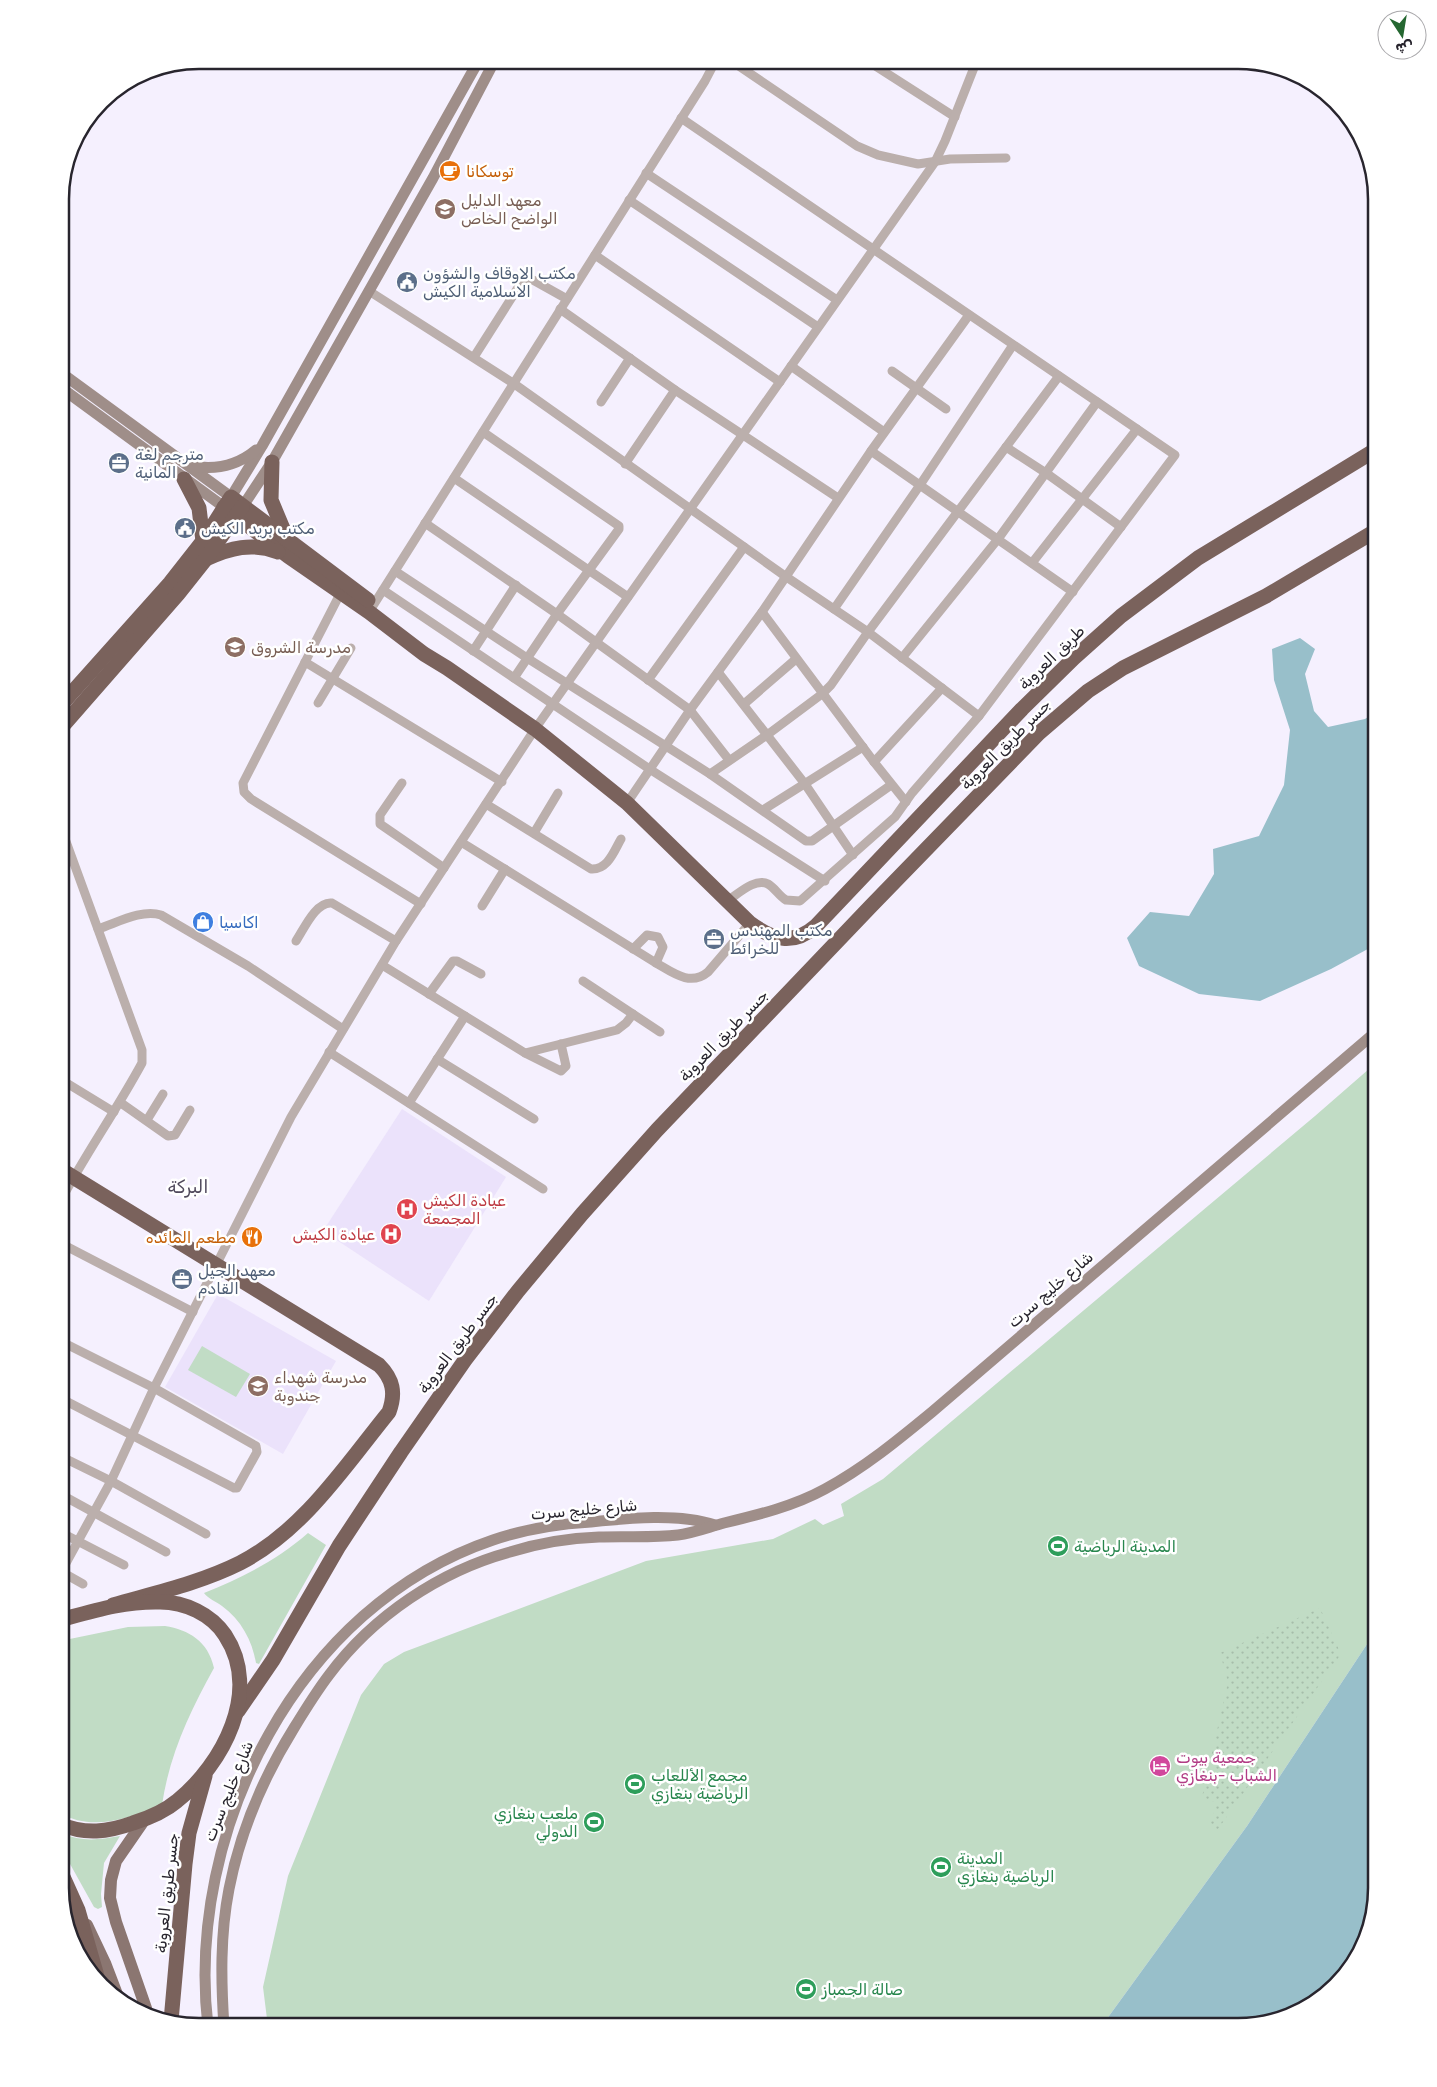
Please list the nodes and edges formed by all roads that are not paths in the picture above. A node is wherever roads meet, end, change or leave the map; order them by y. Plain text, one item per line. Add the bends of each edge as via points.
1 (474, 69) edge
2 (490, 69) edge
3 (711, 69) edge
4 (743, 69) edge
5 (880, 69) edge
6 (974, 69) edge
7 (955, 117) junction
8 (681, 118) junction
9 (1006, 158) dead end
10 (934, 162) junction
11 (646, 173) junction
12 (629, 200) junction
13 (873, 249) junction
14 (595, 255) junction
15 (369, 291) junction
16 (567, 299) junction
17 (837, 300) junction
18 (560, 309) junction
19 (969, 314) junction
20 (818, 327) junction
21 (1013, 345) junction
22 (474, 357) junction
23 (630, 358) junction
24 (791, 366) junction
25 (892, 371) dead end
26 (1059, 376) junction
27 (69, 379) edge
28 (780, 382) junction
29 (513, 383) junction
30 (917, 388) junction
31 (675, 390) junction
32 (69, 393) edge
33 (601, 402) dead end
34 (1097, 402) junction
35 (946, 409) dead end
36 (1136, 429) junction
37 (483, 432) junction
38 (884, 432) junction
39 (742, 434) junction
40 (1368, 444) edge
41 (262, 446) junction
42 (1006, 447) junction
43 (871, 451) junction
44 (1368, 455) edge
45 (272, 462) junction
46 (625, 464) junction
47 (1343, 470) junction
48 (187, 473) junction
49 (1046, 473) junction
50 (454, 478) junction
51 (920, 485) junction
52 (838, 498) junction
53 (1081, 499) junction
54 (233, 506) junction
55 (690, 509) junction
56 (958, 511) junction
57 (425, 523) junction
58 (1121, 527) junction
59 (1368, 536) edge
60 (998, 539) junction
61 (288, 540) junction
62 (203, 541) junction
63 (744, 547) junction
64 (288, 556) junction
65 (205, 560) junction
66 (1032, 563) junction
67 (588, 570) junction
68 (395, 571) junction
69 (785, 576) junction
70 (516, 586) junction
71 (382, 590) junction
72 (341, 592) junction
73 (1073, 592) junction
74 (628, 597) junction
75 (371, 608) junction
76 (834, 609) junction
77 (762, 612) junction
78 (557, 614) junction
79 (487, 631) junction
80 (868, 632) junction
81 (596, 643) junction
82 (351, 648) dead end
83 (474, 651) junction
84 (527, 658) junction
85 (902, 658) junction
86 (796, 659) junction
87 (305, 662) junction
88 (718, 672) junction
89 (514, 678) junction
90 (332, 679) junction
91 (648, 680) junction
92 (568, 683) junction
93 (942, 688) junction
94 (822, 694) junction
95 (69, 696) edge
96 (318, 703) dead end
97 (553, 704) junction
98 (744, 704) junction
99 (690, 710) junction
100 (979, 716) junction
101 (69, 719) edge
102 (535, 730) junction
103 (767, 735) junction
104 (666, 747) junction
105 (863, 748) junction
106 (729, 760) junction
107 (874, 762) junction
108 (651, 770) junction
109 (710, 774) junction
110 (402, 782) dead end
111 (502, 782) junction
112 (805, 784) junction
113 (891, 785) junction
114 (558, 793) dead end
115 (906, 802) junction
116 (486, 804) junction
117 (627, 804) junction
118 (763, 810) junction
119 (833, 827) junction
120 (534, 833) junction
121 (621, 838) dead end
122 (461, 842) junction
123 (69, 850) edge
124 (853, 855) junction
125 (444, 868) junction
126 (505, 869) junction
127 (824, 881) junction
128 (727, 901) junction
129 (421, 904) junction
130 (482, 906) dead end
131 (750, 923) junction
132 (98, 929) junction
133 (396, 941) junction
134 (296, 942) dead end
135 (633, 949) junction
136 (656, 963) junction
137 (382, 964) junction
138 (481, 974) dead end
139 (583, 981) dead end
140 (429, 994) junction
141 (633, 1014) junction
142 (465, 1016) junction
143 (342, 1029) junction
144 (660, 1032) dead end
145 (1368, 1038) edge
146 (561, 1044) junction
147 (329, 1052) junction
148 (525, 1053) junction
149 (437, 1059) junction
150 (69, 1084) edge
151 (163, 1094) dead end
152 (121, 1103) junction
153 (409, 1103) junction
154 (190, 1110) dead end
155 (114, 1112) junction
156 (534, 1119) dead end
157 (147, 1120) junction
158 (69, 1174) edge
159 (74, 1177) junction
160 (69, 1186) edge
161 (543, 1189) dead end
162 (69, 1249) edge
163 (216, 1266) junction
164 (193, 1312) junction
165 (69, 1346) edge
166 (154, 1388) junction
167 (69, 1403) edge
168 (132, 1435) junction
169 (69, 1460) edge
170 (111, 1481) junction
171 (69, 1499) edge
172 (94, 1512) junction
173 (715, 1525) junction
174 (206, 1534) dead end
175 (69, 1537) edge
176 (79, 1542) junction
177 (166, 1552) dead end
178 (69, 1559) edge
179 (124, 1565) dead end
180 (69, 1576) edge
181 (83, 1584) dead end
182 (113, 1605) junction
183 (69, 1617) edge
184 (238, 1711) junction
185 (207, 1771) junction
186 (145, 1819) junction
187 (69, 1827) edge
188 (69, 1890) edge
189 (78, 1910) junction
190 (93, 1963) edge
191 (113, 1985) edge
192 (145, 2006) edge
193 (172, 2016) edge
194 (208, 2018) edge
195 (224, 2018) edge

1 - 41 main road
2 - 15 main road
3 - 8 street
4 - 10 street via 862,149 913,163
5 - 7 street
6 - 7 street
7 - 10 street
8 - 11 street
8 - 13 street
9 - 10 street
10 - 13 street
11 - 12 street
11 - 17 street
12 - 14 street
12 - 20 street
13 - 17 street
13 - 19 street
14 - 16 street
14 - 28 street
15 - 22 street
15 - 45 main road
16 - 18 street
16 - 22 street via 533,280 521,283
17 - 20 street
18 - 23 street
18 - 29 street
19 - 21 street
19 - 30 street
20 - 24 street
21 - 26 street
21 - 51 street
22 - 29 street
23 - 31 street
23 - 33 street
24 - 28 street
24 - 38 street
25 - 30 street
26 - 34 street
26 - 42 street
27 - 48 main road
28 - 39 street
29 - 37 street
29 - 46 street
30 - 35 street
30 - 38 street
31 - 39 street
31 - 46 street
32 - 48 main road
34 - 36 street
34 - 49 street
36 - 53 street
36 - 58 street via 1175,455
37 - 50 street
37 - 67 street via 619,526
38 - 43 street
39 - 52 street
39 - 55 street
40 - 47 highway
41 - 48 main road via 228,466
41 - 54 main road
42 - 49 street
42 - 56 street
43 - 51 street
43 - 52 street
44 - 47 highway, طريق العروبة
45 - 54 main road
45 - 61 highway via 270,500
46 - 55 street
47 - 131 highway, طريق العروبة via 1198,558 1121,616 1022,709 816,926 790,939 762,932
48 - 54 main road
48 - 62 highway via 199,508
49 - 53 street
49 - 60 street
50 - 57 street
50 - 67 street
51 - 56 street
51 - 76 street
52 - 69 street
53 - 58 street
53 - 66 street
54 - 61 highway
54 - 62 highway
54 - 64 highway
54 - 65 highway
55 - 63 street
55 - 74 street
56 - 60 street
56 - 80 street
57 - 68 street
57 - 70 street
58 - 73 street
59 - 184 highway, جسر طريق العروبة via 1266,596 1123,668 1088,691 1039,733 858,919 651,1137 518,1291 395,1459 339,1546 273,1660
60 - 66 street
60 - 85 street
61 - 75 highway
62 - 95 highway via 146,611
63 - 69 street
63 - 91 street
64 - 65 highway via 270,549 240,547
64 - 72 highway
65 - 101 highway
66 - 73 street
67 - 74 street
67 - 78 street
68 - 71 street
68 - 79 street
69 - 76 street
69 - 77 street
70 - 78 street
70 - 79 street
71 - 75 street
71 - 83 street
72 - 75 highway
72 - 87 street
73 - 100 street
74 - 81 street
75 - 102 highway via 434,654 447,668
76 - 80 street
77 - 86 street
77 - 88 street
78 - 81 street
78 - 84 street
79 - 83 street
79 - 84 street
80 - 85 street
80 - 94 street
81 - 91 street
81 - 92 street
82 - 90 street
83 - 89 street
84 - 89 street
84 - 92 street
85 - 93 street
86 - 94 street
86 - 98 street
87 - 90 street
87 - 129 street via 242,783 244,792
88 - 98 street
88 - 99 street
89 - 97 street
90 - 96 street
90 - 111 street
91 - 99 street
92 - 97 street
92 - 104 street
93 - 100 street
93 - 107 street
94 - 103 street
94 - 105 street
97 - 102 street
97 - 108 street
98 - 103 street
99 - 104 street
99 - 106 street
100 - 115 street
102 - 111 street
102 - 117 highway
103 - 106 street
103 - 112 street
104 - 108 street
104 - 109 street
105 - 107 street
105 - 112 street
106 - 109 street
107 - 113 street
108 - 117 street
108 - 127 street
109 - 118 street
110 - 125 street via 380,815 380,824
111 - 116 street
112 - 118 street
112 - 119 street
113 - 115 street
113 - 119 street
114 - 120 street
115 - 124 street via 895,817
116 - 120 street
116 - 122 street
117 - 128 highway
118 - 119 street via 808,842
119 - 124 street
120 - 121 street via 591,869 607,864
122 - 125 street
122 - 126 street
123 - 132 street
124 - 127 street
125 - 129 street
126 - 130 street
126 - 135 street
127 - 128 street via 805,898 795,902 786,900 762,882
128 - 131 highway
129 - 133 street
131 - 136 street via 700,978 682,978
132 - 143 street via 144,913 161,915 248,966
132 - 152 street via 142,1050 142,1063
133 - 134 street via 328,902 320,906
133 - 137 street
135 - 136 street
135 - 136 street via 647,935 658,937 663,947
137 - 140 street
137 - 143 street
138 - 140 street via 452,961
139 - 141 street
140 - 142 street
141 - 144 street
141 - 146 street via 617,1030
142 - 148 street
142 - 149 street
143 - 147 street
145 - 173 main road, شارع خليج سرت via 882,1452 807,1498 760,1515
146 - 148 street
146 - 148 street via 566,1066 561,1071
147 - 153 street
147 - 163 street via 291,1117
149 - 153 street
149 - 156 street
150 - 155 street
151 - 157 street
152 - 155 street
152 - 157 street
153 - 161 street
154 - 157 street via 172,1136
155 - 159 street
158 - 159 highway
159 - 160 street
159 - 163 highway
162 - 164 street
163 - 164 street
163 - 182 highway via 379,1365 391,1382 393,1402 389,1412 293,1527 254,1555 224,1570
164 - 166 street
165 - 166 street
166 - 168 street
166 - 168 street via 256,1446 258,1452 234,1488
167 - 168 street
168 - 170 street
169 - 170 street
170 - 172 street
170 - 174 street
171 - 172 street
172 - 176 street
172 - 177 street
173 - 194 main road, شارع خليج سرت via 679,1518 556,1524 525,1530 492,1540 432,1568 378,1603 354,1625 331,1648 287,1706 248,1776 236,1807 219,1862 208,1924
173 - 195 main road, شارع خليج سرت via 679,1534 572,1539 509,1552 475,1564 426,1589 396,1608 350,1650 330,1673 284,1744 250,1815 231,1881 224,1926
175 - 176 street
176 - 178 street
176 - 179 street
180 - 181 street
182 - 183 highway
182 - 184 highway via 169,1602 197,1611 216,1623 237,1659 240,1679
184 - 185 highway via 226,1740
185 - 186 highway via 177,1802
185 - 193 highway, جسر طريق العروبة via 190,1833
186 - 187 highway via 100,1832
186 - 192 main road via 116,1861 110,1898
188 - 189 highway
189 - 190 highway
189 - 191 main road via 98,1946

